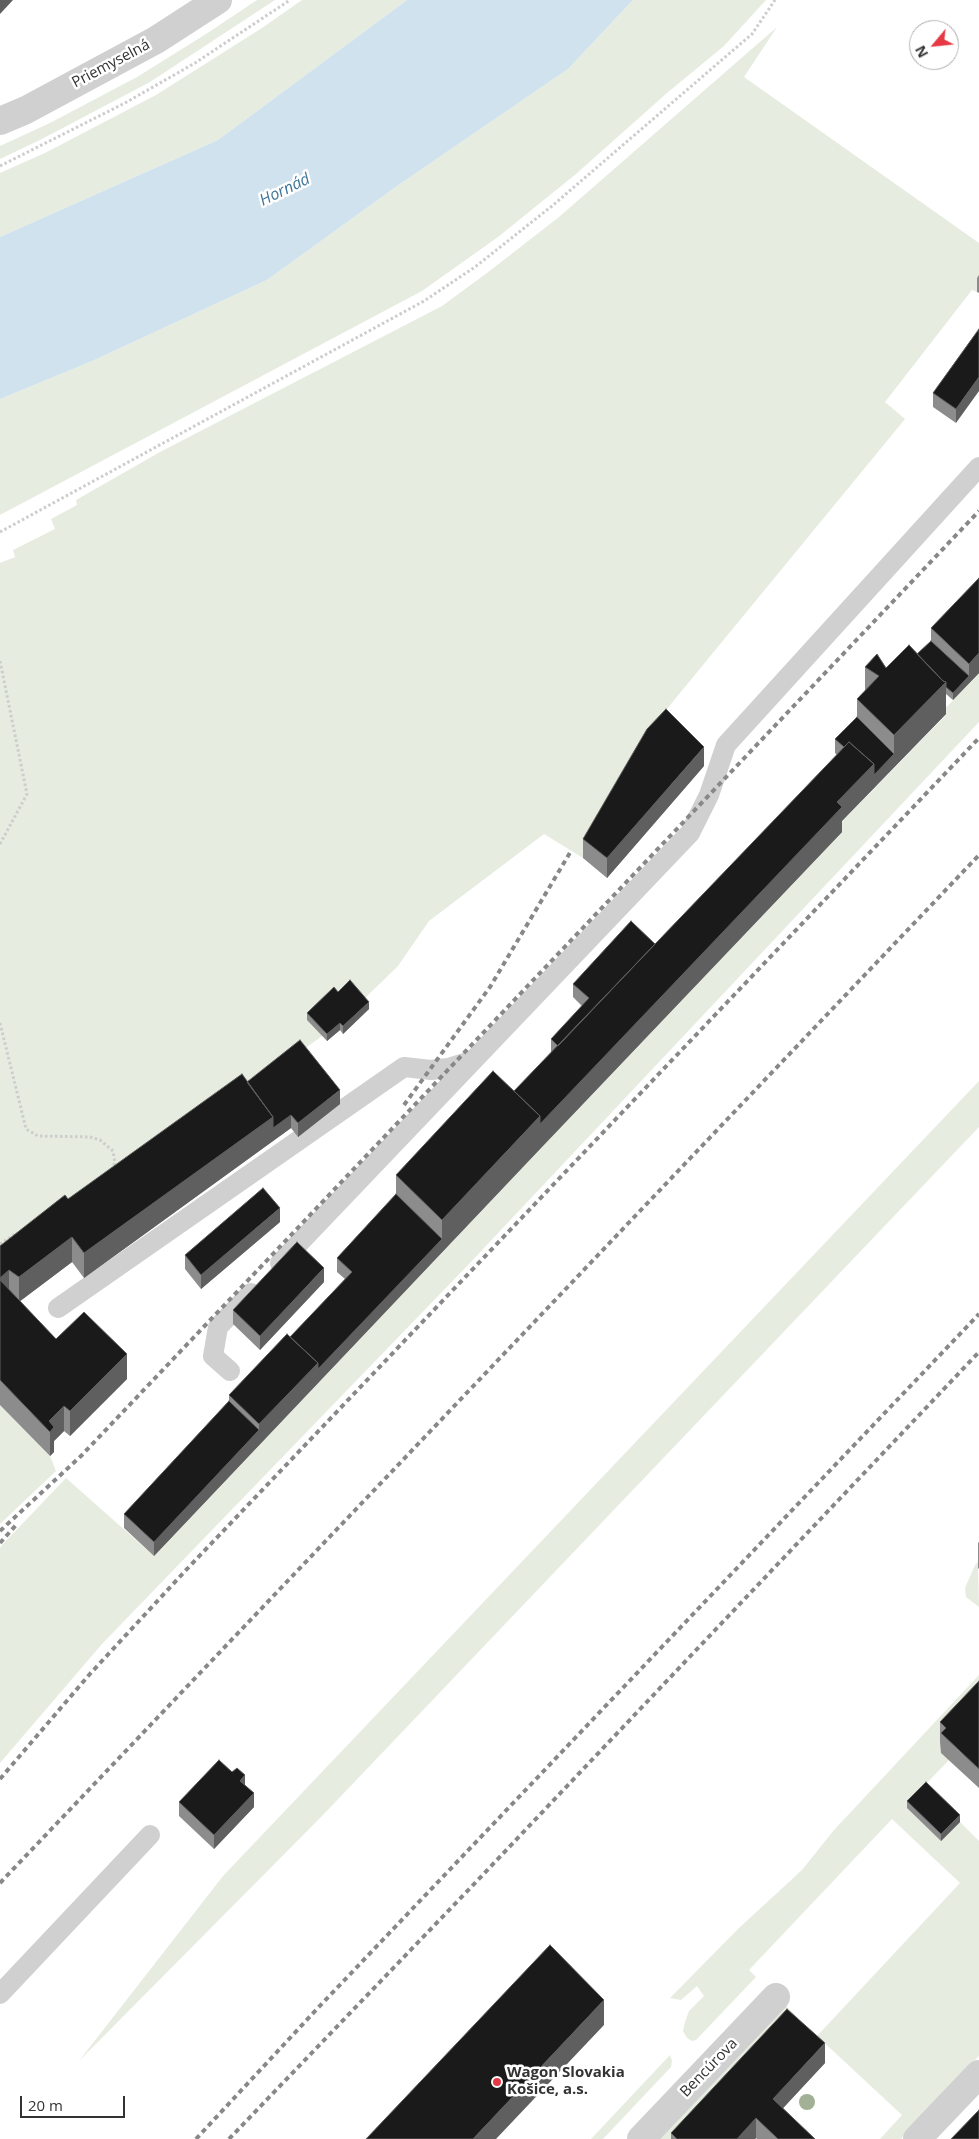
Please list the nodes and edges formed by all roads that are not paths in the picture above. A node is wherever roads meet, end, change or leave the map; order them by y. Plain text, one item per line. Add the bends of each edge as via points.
1 (218, 0) edge
2 (0, 121) edge
3 (979, 467) edge
4 (474, 1060) junction
5 (58, 1308) dead end
6 (230, 1371) dead end
7 (150, 1835) dead end
8 (0, 1994) edge
9 (776, 1997) dead end
10 (979, 2074) edge
11 (641, 2139) edge
12 (917, 2139) edge

1 - 2 street, Priemyselná via 156,40
3 - 4 lane via 726,745 709,795 690,833
4 - 5 lane via 431,1070 404,1066
4 - 6 lane via 218,1327 213,1356
7 - 8 lane
9 - 11 street, Bencúrova
10 - 12 street

